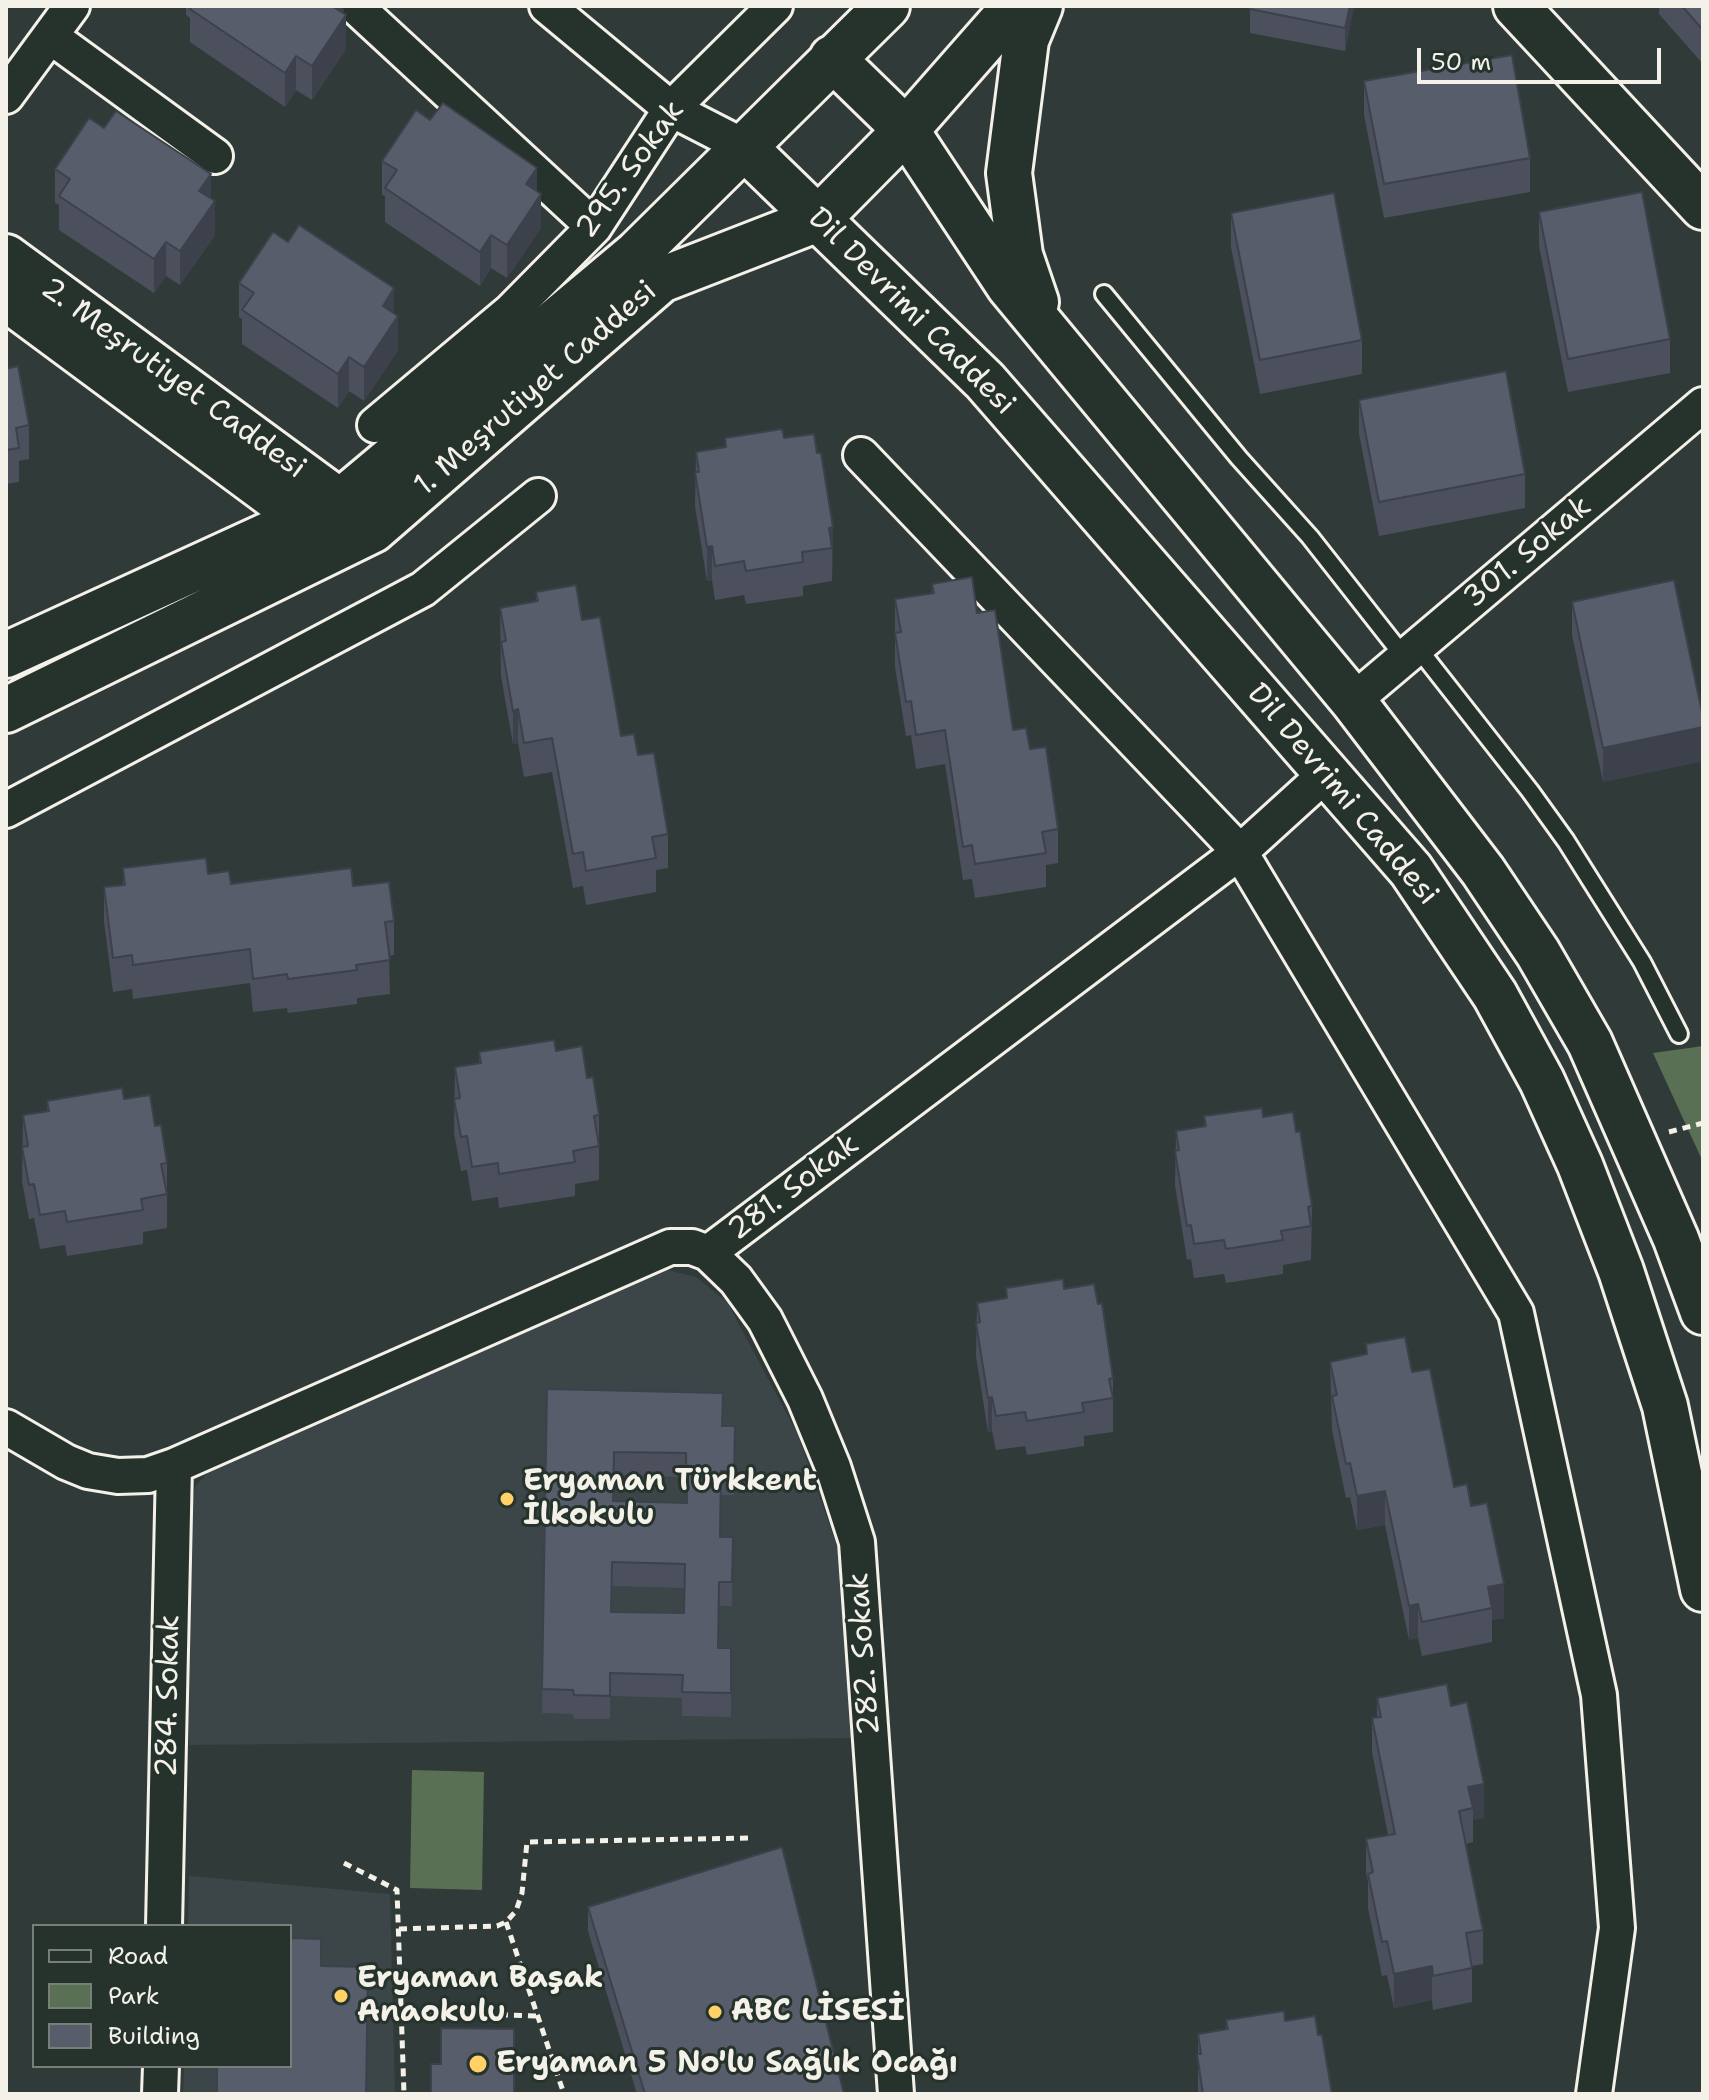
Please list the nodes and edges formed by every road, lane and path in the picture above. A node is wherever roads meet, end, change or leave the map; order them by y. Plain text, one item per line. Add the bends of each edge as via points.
1 (355, 6) edge
2 (547, 6) edge
3 (775, 6) edge
4 (887, 6) edge
5 (1015, 6) edge
6 (1040, 6) edge
7 (1516, 6) edge
8 (70, 7) edge
9 (50, 36) junction
10 (832, 58) junction
11 (6, 96) edge
12 (671, 109) junction
13 (906, 130) junction
14 (743, 146) junction
15 (215, 156) dead end
16 (1703, 207) edge
17 (818, 219) junction
18 (594, 227) junction
19 (6, 257) edge
20 (1104, 294) dead end
21 (6, 298) edge
22 (1045, 331) junction
23 (1703, 405) edge
24 (375, 425) dead end
25 (861, 455) dead end
26 (538, 496) dead end
27 (321, 510) junction
28 (1411, 653) junction
29 (6, 655) edge
30 (1353, 701) junction
31 (6, 710) edge
32 (1328, 772) junction
33 (6, 810) edge
34 (1240, 852) junction
35 (1679, 1034) dead end
36 (708, 1253) junction
37 (1703, 1312) edge
38 (6, 1427) edge
39 (174, 1466) junction
40 (1703, 1589) edge
41 (748, 1838) dead end
42 (344, 1863) dead end
43 (506, 1922) junction
44 (164, 1924) edge
45 (399, 1929) junction
46 (402, 2012) junction
47 (538, 2016) junction
48 (161, 2068) edge
49 (160, 2094) edge
50 (404, 2094) edge
51 (564, 2094) edge
52 (896, 2094) edge
53 (1594, 2094) edge

1 - 18 street
2 - 12 street
3 - 12 street, 295. Sokak
4 - 10 main road, 1. Meşrutiyet Caddesi
5 - 13 main road, 1. Meşrutiyet Caddesi
6 - 22 main road via 1026,40 1009,173 1020,255
7 - 16 main road
8 - 9 street
9 - 11 street
9 - 15 street
10 - 13 main road, Dil Devrimi Caddesi
10 - 14 main road, 1. Meşrutiyet Caddesi
12 - 14 street
12 - 18 street, 295. Sokak
13 - 17 main road, 1. Meşrutiyet Caddesi
13 - 22 main road, Dil Devrimi Caddesi via 1009,286
14 - 17 main road, Dil Devrimi Caddesi
14 - 27 main road, 1. Meşrutiyet Caddesi via 637,253
17 - 31 main road, 1. Meşrutiyet Caddesi via 661,280 373,530
17 - 32 main road, Dil Devrimi Caddesi via 985,381
18 - 24 street, 295. Sokak via 511,311
19 - 27 main road, 2. Meşrutiyet Caddesi
20 - 28 lane
21 - 27 main road, 2. Meşrutiyet Caddesi
22 - 30 main road, Dil Devrimi Caddesi
23 - 28 street, 301. Sokak
25 - 34 street
26 - 33 street via 423,589
27 - 29 main road, 1. Meşrutiyet Caddesi
28 - 30 street, 301. Sokak
28 - 35 lane via 1530,791 1566,841 1642,962
30 - 37 main road, Dil Devrimi Caddesi via 1483,871 1538,953 1635,1141
32 - 34 street, 281. Sokak
32 - 40 main road, Dil Devrimi Caddesi via 1411,870 1495,995 1542,1081 1621,1271 1665,1406
34 - 36 street, 281. Sokak
34 - 53 street via 1516,1313 1599,1695 1617,1928
36 - 39 street, 281. Sokak via 670,1247
36 - 52 street, 282. Sokak via 765,1320 805,1399 857,1542
38 - 39 street, 281. Sokak via 88,1471 148,1475
39 - 44 street, 284. Sokak
41 - 43 path via 527,1842 522,1893
42 - 45 path via 397,1890
43 - 45 path
43 - 47 path
45 - 46 path
46 - 47 path
46 - 50 path
47 - 51 path
48 - 49 street

